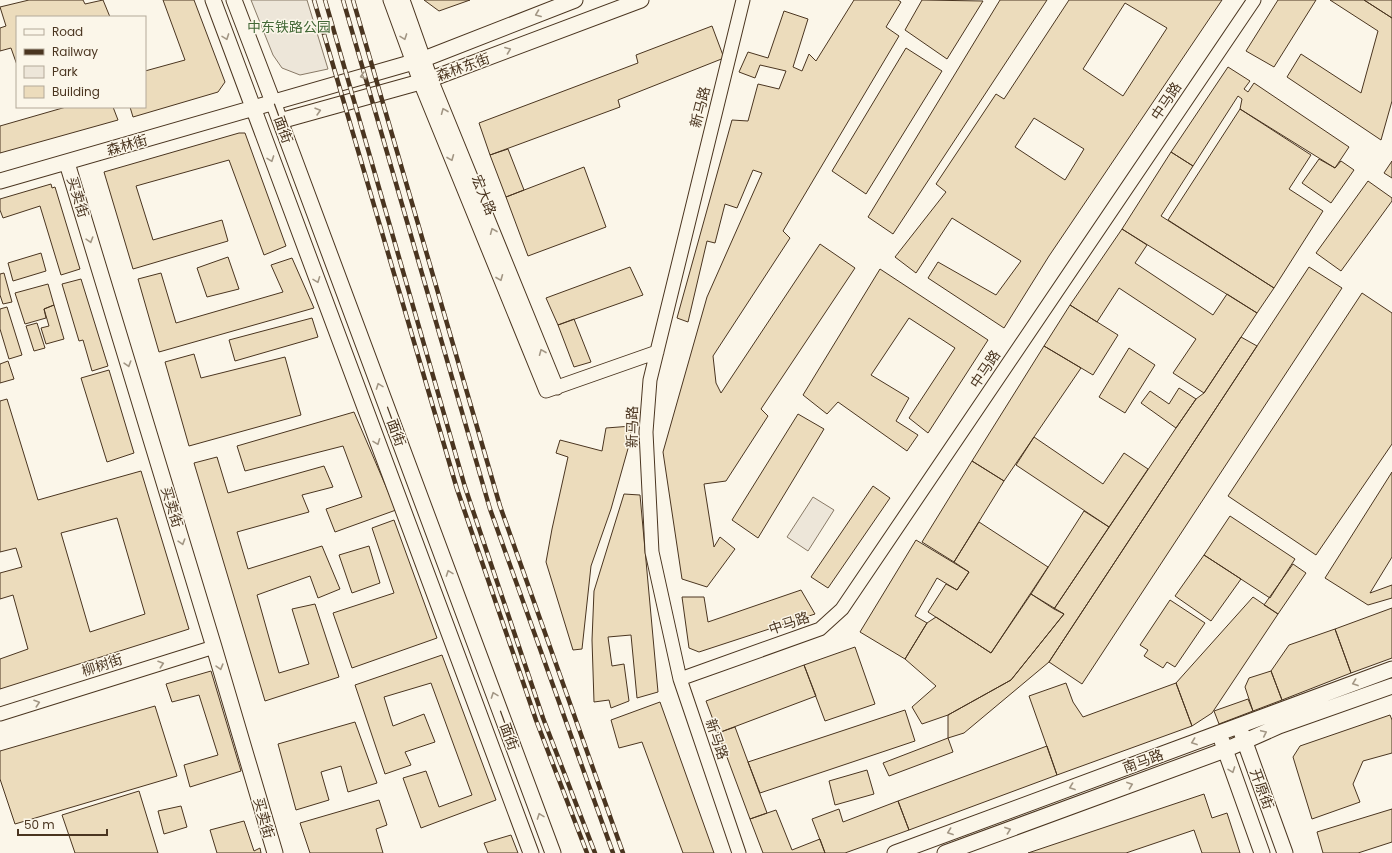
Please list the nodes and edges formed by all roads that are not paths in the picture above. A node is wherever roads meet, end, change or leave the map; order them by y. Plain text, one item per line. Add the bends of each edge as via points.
1 (213, 0) edge
2 (234, 0) edge
3 (390, 0) edge
4 (403, 0) edge
5 (575, 0) edge
6 (641, 0) edge
7 (742, 0) edge
8 (1254, 0) edge
9 (418, 61) junction
10 (426, 80) junction
11 (274, 102) junction
12 (253, 109) junction
13 (280, 121) junction
14 (67, 163) junction
15 (0, 181) edge
16 (656, 352) junction
17 (214, 647) junction
18 (1392, 669) edge
19 (680, 679) junction
20 (1392, 686) edge
21 (0, 714) edge
22 (1239, 726) junction
23 (1218, 733) junction
24 (1244, 742) junction
25 (1225, 750) junction
26 (275, 853) edge
27 (531, 853) edge
28 (553, 853) edge
29 (739, 853) edge
30 (895, 853) edge
31 (945, 853) edge
32 (1262, 853) edge
33 (1285, 853) edge

1 -> 12 main road, 一面街
2 - 11 main road, 一面街
3 -> 9 street, 宏大路
4 - 9 street, 宏大路
5 -> 9 main road, 森林东街
10 -> 6 main road, 森林东街
7 - 16 street, 新马路
8 - 19 street, 中马路 via 842,609 820,629
9 - 10 street, 宏大路
9 -> 11 main road, 森林东街
13 -> 10 main road, 森林东街
10 - 16 street, 宏大路 via 546,391
11 - 12 main road, 森林东街
11 - 13 main road, 一面街
12 - 14 main road, 森林街
12 -> 27 main road, 一面街
28 -> 13 main road, 一面街
14 - 15 main road, 森林街
14 -> 17 main road, 买卖街
16 - 19 street, 新马路 via 650,380 646,432 652,552
21 -> 17 street, 柳树街
17 -> 26 main road, 买卖街
18 -> 22 main road, 南马路
19 - 29 street, 新马路
24 -> 20 main road, 南马路 via 1279,726
22 - 23 main road, 南马路
22 - 24 main road, 开原街
23 - 25 main road, 开原街
23 -> 30 main road, 南马路
24 - 25 main road, 南马路
24 - 33 main road, 开原街
31 -> 25 main road, 南马路
25 -> 32 main road, 开原街

